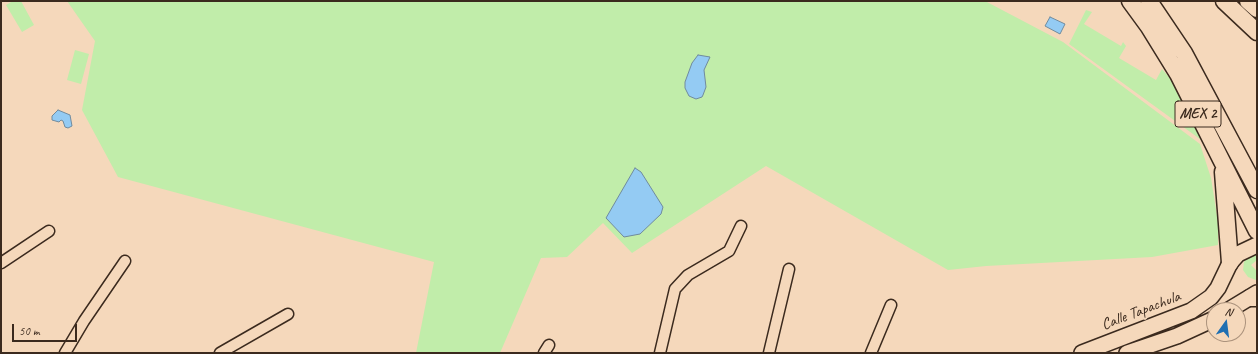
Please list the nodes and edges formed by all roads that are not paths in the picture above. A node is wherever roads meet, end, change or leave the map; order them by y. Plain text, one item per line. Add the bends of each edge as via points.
1 (1130, 1) edge
2 (1149, 1) edge
3 (1224, 1) edge
4 (1235, 1) edge
5 (1248, 1) edge
6 (1257, 9) edge
7 (1257, 20) edge
8 (1257, 32) edge
9 (1223, 165) junction
10 (1257, 190) edge
11 (741, 226) dead end
12 (50, 231) dead end
13 (1257, 231) edge
14 (1257, 245) edge
15 (125, 261) dead end
16 (1, 263) edge
17 (1230, 263) junction
18 (789, 269) dead end
19 (1255, 296) edge
20 (1244, 302) edge
21 (891, 305) dead end
22 (288, 314) dead end
23 (1206, 323) edge
24 (65, 353) edge
25 (220, 353) edge
26 (660, 353) edge
27 (769, 353) edge
28 (871, 353) edge
29 (1082, 353) edge
30 (1127, 353) edge

1 - 9 main road, MEX 2 via 1149,26 1178,74
2 - 10 main road, MEX 2 via 1184,53
3 - 8 main road
4 - 7 main road
5 - 6 main road
9 - 13 main road, MEX 2
9 - 17 main road
11 - 26 street via 728,251 688,275 674,289
12 - 16 street
14 - 17 main road, Calle Tapachula via 1245,250
15 - 24 street
17 - 29 main road, Calle Tapachula via 1211,297 1191,311
18 - 27 street
19 - 20 main road
21 - 28 street
22 - 25 street
23 - 30 main road via 1177,336

